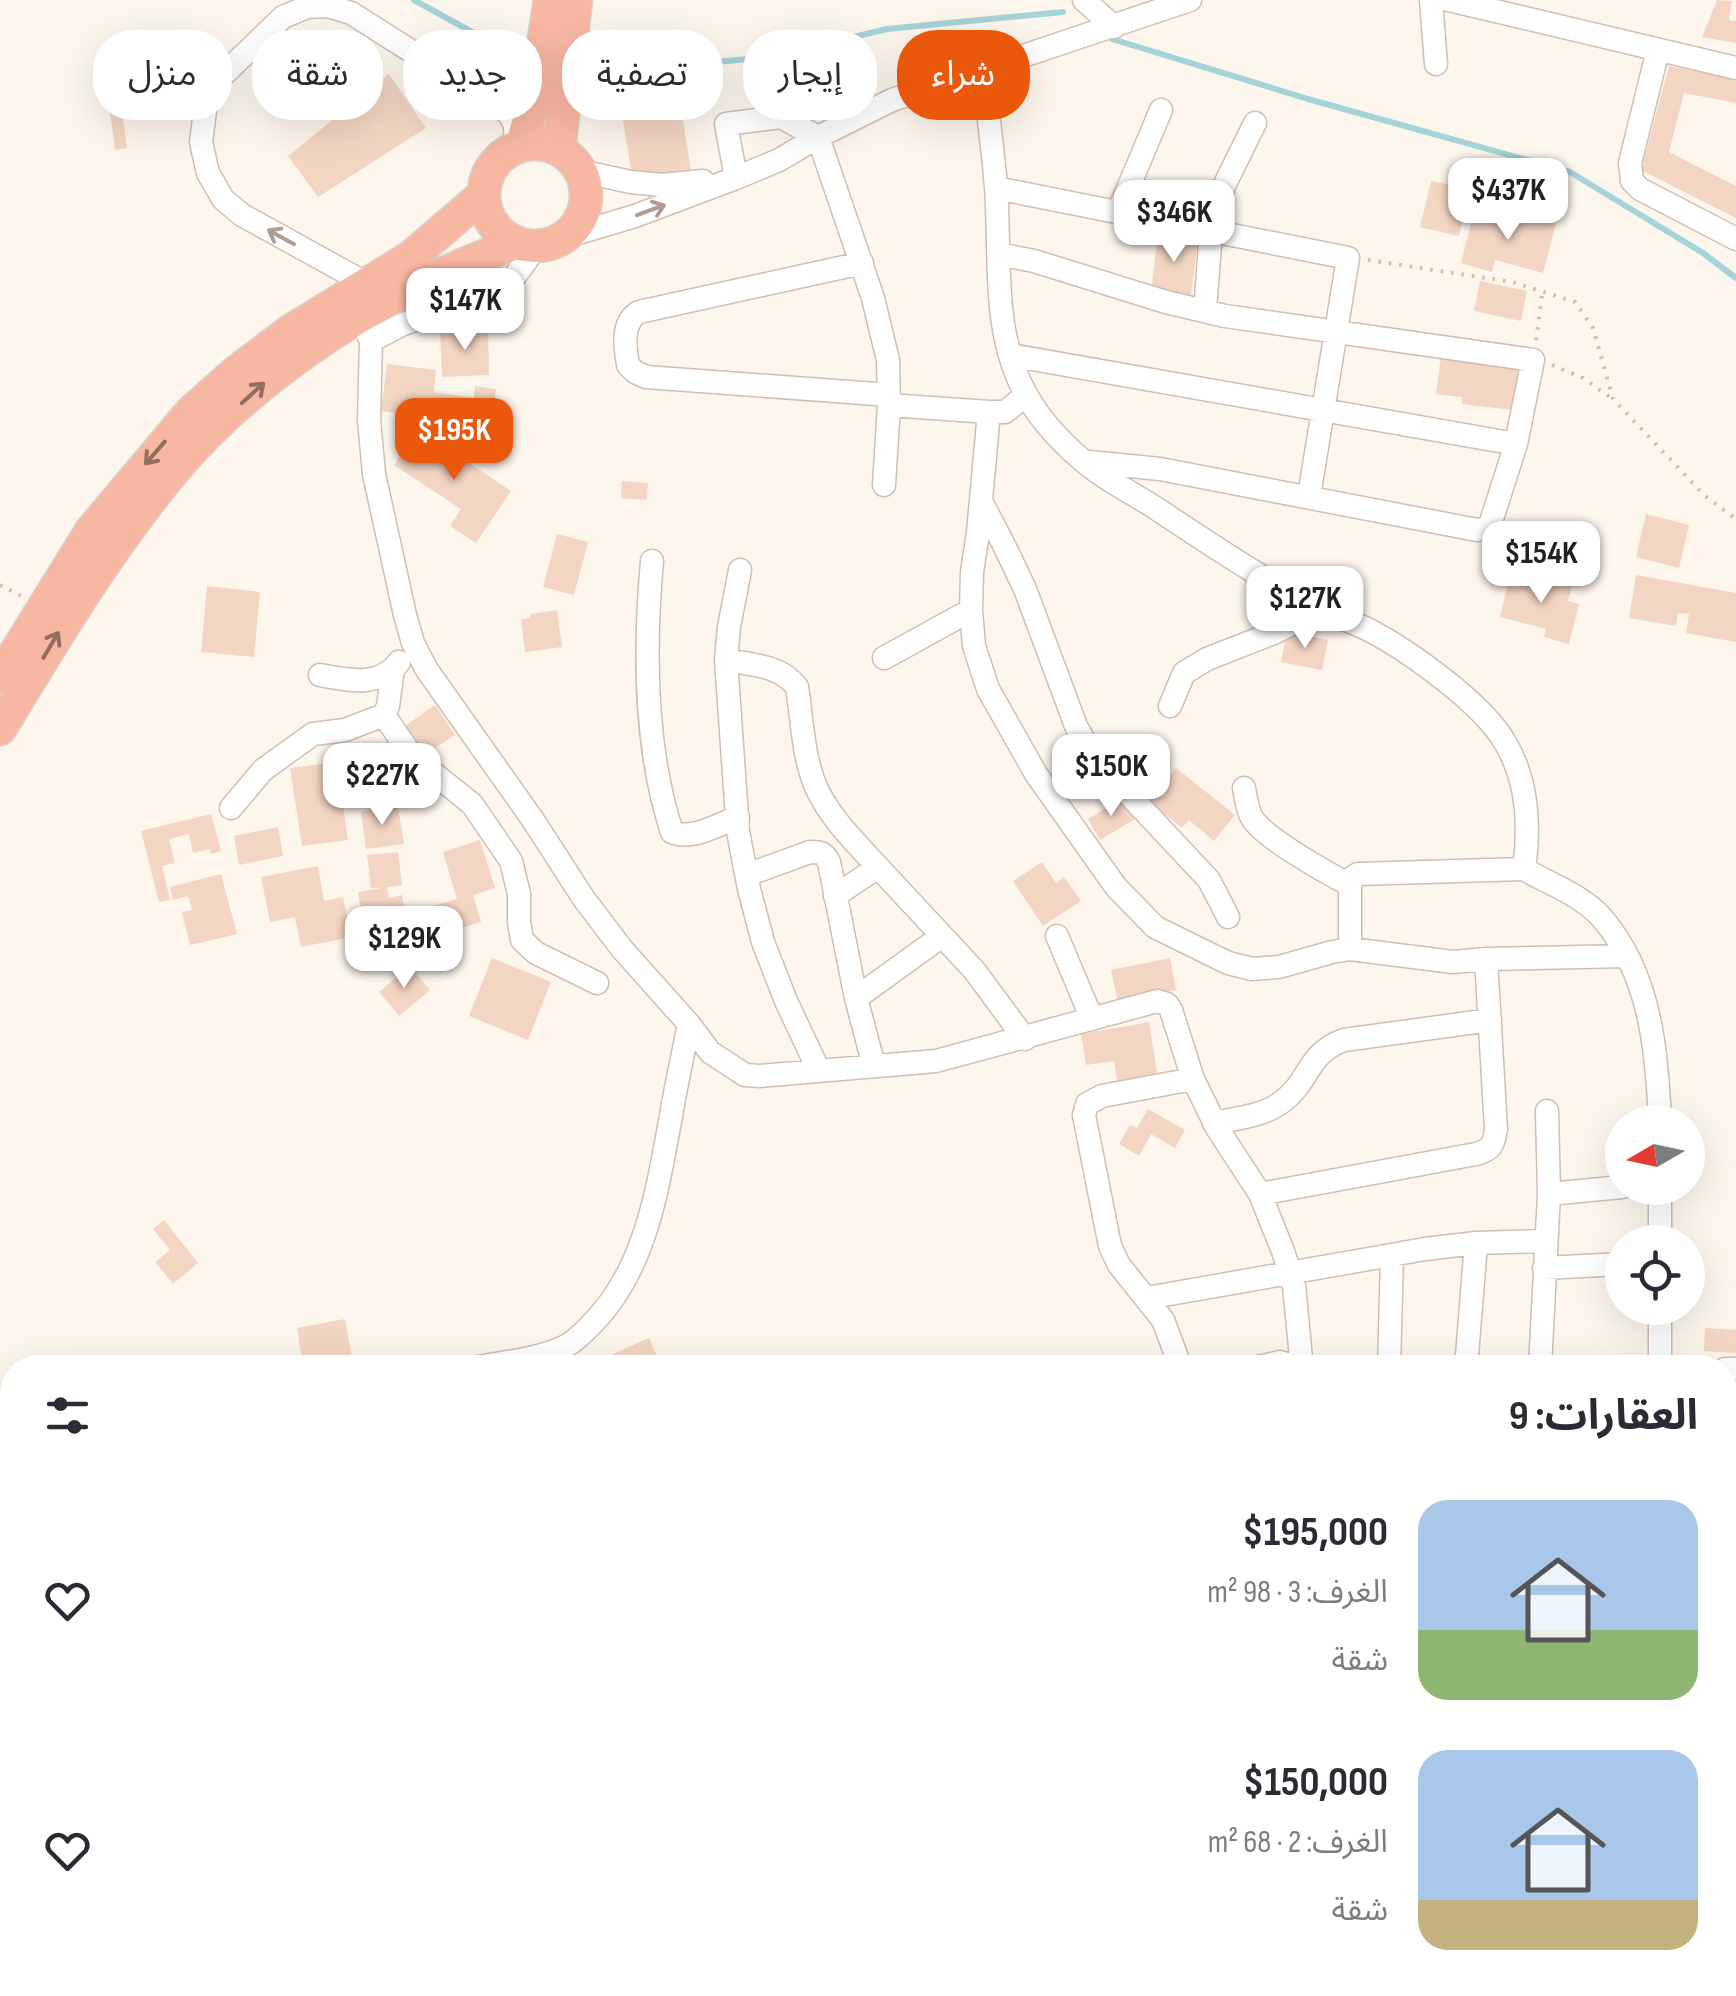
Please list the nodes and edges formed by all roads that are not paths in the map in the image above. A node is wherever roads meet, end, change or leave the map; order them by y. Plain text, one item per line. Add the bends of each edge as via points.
1 (550, 0) edge
2 (576, 0) edge
3 (1084, 0) edge
4 (1190, 0) edge
5 (1431, 0) edge
6 (1449, 0) edge
7 (1114, 26) junction
8 (1658, 50) junction
9 (1030, 53) edge
10 (1436, 64) dead end
11 (1736, 68) edge
12 (897, 98) edge
13 (1162, 110) dead end
14 (989, 120) edge
15 (1255, 123) dead end
16 (818, 137) junction
17 (518, 147) junction
18 (570, 160) junction
19 (736, 178) junction
20 (996, 188) junction
21 (483, 196) junction
22 (1118, 212) junction
23 (1211, 231) junction
24 (1736, 239) edge
25 (539, 243) junction
26 (999, 254) junction
27 (862, 264) junction
28 (367, 284) junction
29 (1205, 311) junction
30 (366, 329) junction
31 (1336, 333) junction
32 (1010, 355) junction
33 (1026, 395) junction
34 (889, 400) junction
35 (989, 412) junction
36 (1324, 412) junction
37 (1516, 444) junction
38 (1082, 461) junction
39 (884, 485) dead end
40 (1308, 496) junction
41 (980, 501) junction
42 (652, 562) dead end
43 (740, 570) dead end
44 (971, 610) junction
45 (1320, 610) junction
46 (413, 643) junction
47 (884, 658) dead end
48 (726, 660) junction
49 (394, 670) junction
50 (320, 675) dead end
51 (0, 678) edge
52 (1170, 706) dead end
53 (384, 715) junction
54 (0, 729) edge
55 (1244, 788) dead end
56 (231, 808) dead end
57 (738, 817) junction
58 (878, 868) junction
59 (1524, 868) junction
60 (747, 876) junction
61 (1350, 885) junction
62 (836, 896) junction
63 (1228, 917) dead end
64 (942, 936) junction
65 (1057, 936) dead end
66 (1350, 950) junction
67 (1627, 956) junction
68 (1486, 960) junction
69 (597, 983) dead end
70 (856, 998) junction
71 (1092, 1019) junction
72 (1490, 1020) junction
73 (689, 1024) junction
74 (1024, 1038) junction
75 (874, 1066) junction
76 (818, 1071) junction
77 (1194, 1079) junction
78 (1659, 1105) edge
79 (1547, 1111) dead end
80 (1214, 1123) junction
81 (1605, 1189) edge
82 (1260, 1194) junction
83 (1550, 1194) junction
84 (1546, 1241) junction
85 (1476, 1243) junction
86 (1392, 1256) junction
87 (1605, 1265) edge
88 (1544, 1268) junction
89 (1290, 1272) junction
90 (1146, 1298) junction
91 (1660, 1325) edge
92 (537, 1355) edge
93 (1176, 1355) edge
94 (1301, 1355) edge
95 (1389, 1355) edge
96 (1467, 1355) edge
97 (1541, 1355) edge
98 (1660, 1355) edge

1 - 17 highway via 535,96
2 - 18 highway
3 - 7 street
4 - 7 street
5 - 10 street
6 - 8 street
7 - 9 street
8 - 11 street
8 - 24 street via 1630,163 1632,181
12 - 16 street
13 - 22 street
14 - 20 street
15 - 23 street
16 - 19 street
16 - 19 street via 781,117 726,124
16 - 27 street
17 - 18 highway via 534,144
17 - 21 highway via 491,167
28 -> 17 street via 242,215 208,173 201,142 206,103 222,76 282,17 307,7 351,13 507,112
18 - 19 street via 630,182
18 - 25 highway via 586,188 585,207 578,224
25 -> 19 street
20 - 22 street
20 - 26 street
21 - 25 highway via 498,231
21 - 28 highway via 412,257
22 - 23 street
23 - 29 street
23 - 31 street via 1348,258
25 - 30 highway via 420,284
26 - 29 street
26 - 32 street
27 - 34 street via 888,360
27 - 34 street via 638,312 626,326 628,365 646,377
28 -> 51 highway via 289,332 191,412 91,531
29 - 31 street
30 - 46 street via 374,474
54 -> 30 highway via 72,610 177,466 271,377
31 - 36 street
31 - 37 street via 1534,360
32 - 33 street
32 - 36 street
33 - 35 street via 1006,412
33 - 38 street
34 - 35 street
34 - 39 street
35 - 41 street
36 - 37 street
36 - 40 street
37 - 40 street via 1484,529
38 - 40 street
38 - 45 street
41 - 44 street
41 - 63 street via 1091,754 1210,880
42 - 57 street via 649,692 672,832 691,834
43 - 48 street
44 - 47 street
44 - 66 street via 988,688 1036,774 1116,887 1155,927 1252,968
45 - 52 street via 1184,673
45 - 59 street via 1422,664 1502,736 1525,796
46 - 49 street
46 - 73 street via 584,899
48 - 57 street
48 - 58 street via 788,676 796,687 816,787
49 - 50 street via 354,682
49 - 53 street
53 - 56 street via 314,734 263,770
53 - 69 street via 423,765 472,804 512,861 522,940
55 - 61 street via 1254,823
57 - 60 street
58 - 62 street
58 - 64 street
59 - 61 street via 1358,874
59 - 67 street via 1600,916
60 - 62 street via 821,852
60 - 76 street via 763,942
61 - 66 street
62 - 70 street
64 - 70 street
64 - 74 street
65 - 71 street
66 - 68 street
67 - 68 street
67 - 78 street via 1650,1018
68 - 72 street
70 - 75 street
71 - 74 street
71 - 77 street via 1163,1002
72 - 80 street via 1328,1045 1284,1101
72 - 82 street via 1496,1129 1490,1148
73 - 76 street via 710,1052 745,1074
73 - 92 street via 640,1249 602,1314 578,1338
74 - 75 street via 936,1060
75 - 76 street
77 - 80 street
77 - 90 street via 1102,1096 1087,1104 1084,1115 1110,1246
79 - 83 street
80 - 82 street
81 - 83 street
82 - 89 street
83 - 84 street
84 - 85 street
84 - 88 street
85 - 86 street
85 - 96 street
86 - 89 street
86 - 95 street
87 - 88 street
88 - 97 street
89 - 90 street
89 - 94 street
90 - 93 street
91 - 98 street

